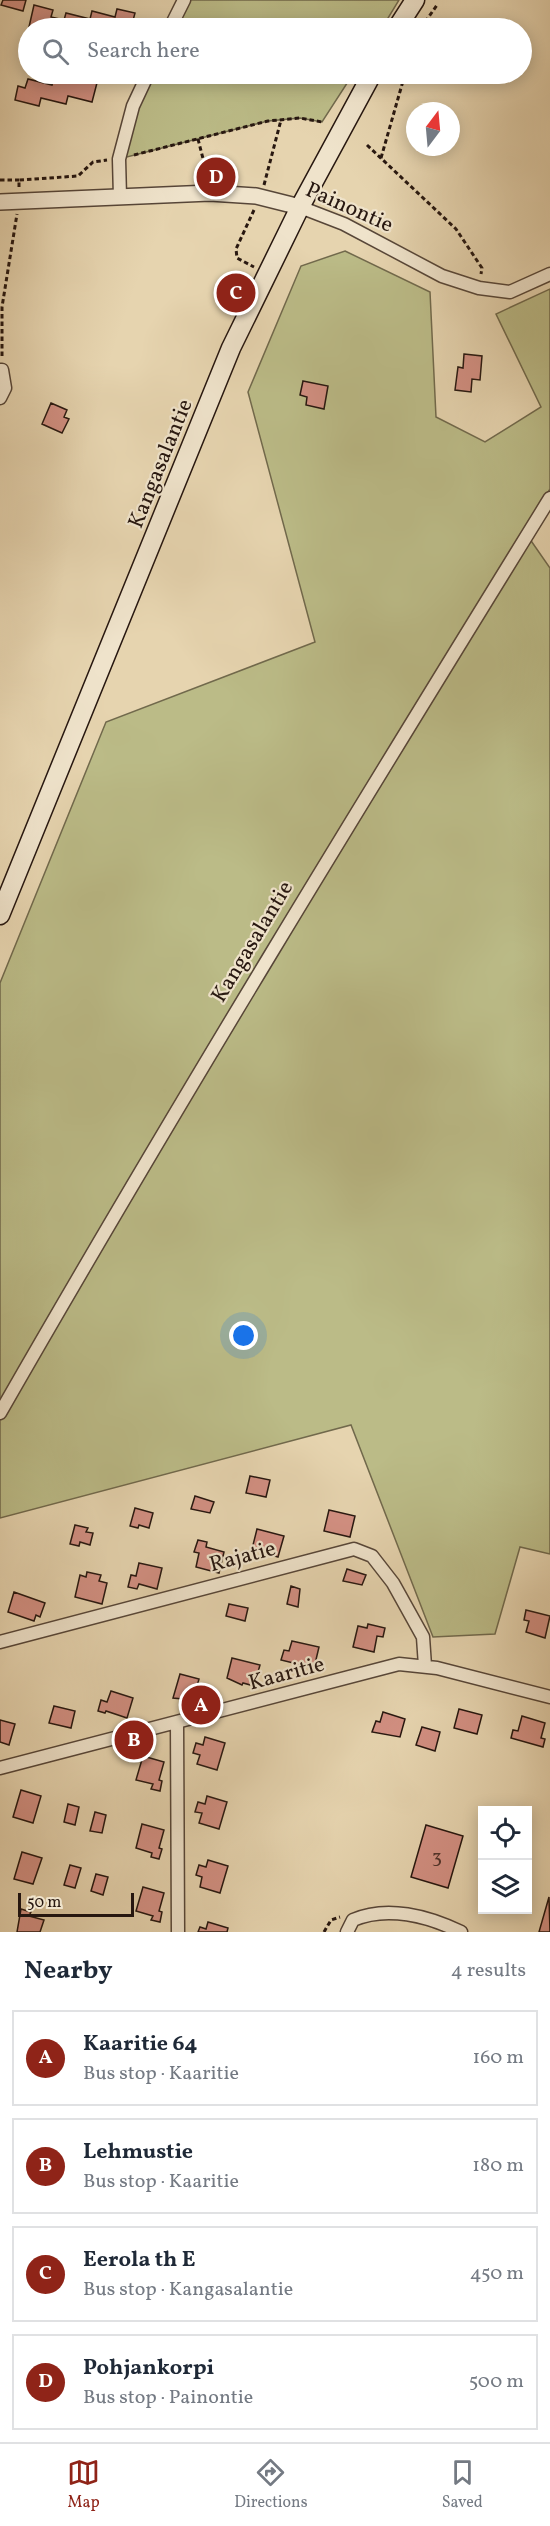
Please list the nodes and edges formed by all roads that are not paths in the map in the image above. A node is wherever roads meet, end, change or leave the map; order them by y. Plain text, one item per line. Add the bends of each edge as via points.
1 (184, 0) edge
2 (415, 0) edge
3 (175, 18) edge
4 (403, 18) edge
5 (143, 84) edge
6 (367, 84) edge
7 (120, 197) junction
8 (0, 202) edge
9 (300, 207) junction
10 (550, 274) edge
11 (0, 370) edge
12 (0, 398) edge
13 (550, 498) edge
14 (0, 915) edge
15 (0, 1413) edge
16 (0, 1642) edge
17 (425, 1666) junction
18 (550, 1697) edge
19 (177, 1722) junction
20 (0, 1768) edge
21 (178, 1932) edge
22 (347, 1932) edge
23 (461, 1932) edge

1 - 3 street
2 - 4 main road
5 - 7 street via 133,106 119,159
6 - 9 main road, Kangasalantie
7 - 8 street, Painontie
7 - 9 street, Painontie via 256,195
9 - 10 street, Painontie via 344,224 442,276 479,288 510,292
9 - 14 main road, Kangasalantie via 231,348
11 - 12 street via 5,388
13 - 15 street, Kangasalantie via 115,1212
16 - 17 street, Rajatie via 354,1549 372,1556 393,1583 423,1637
17 - 18 street, Kaaritie
17 - 19 street, Kaaritie via 376,1669
19 - 20 street, Kaaritie
19 - 21 street
22 - 23 street via 353,1920 369,1913 401,1913 441,1922

